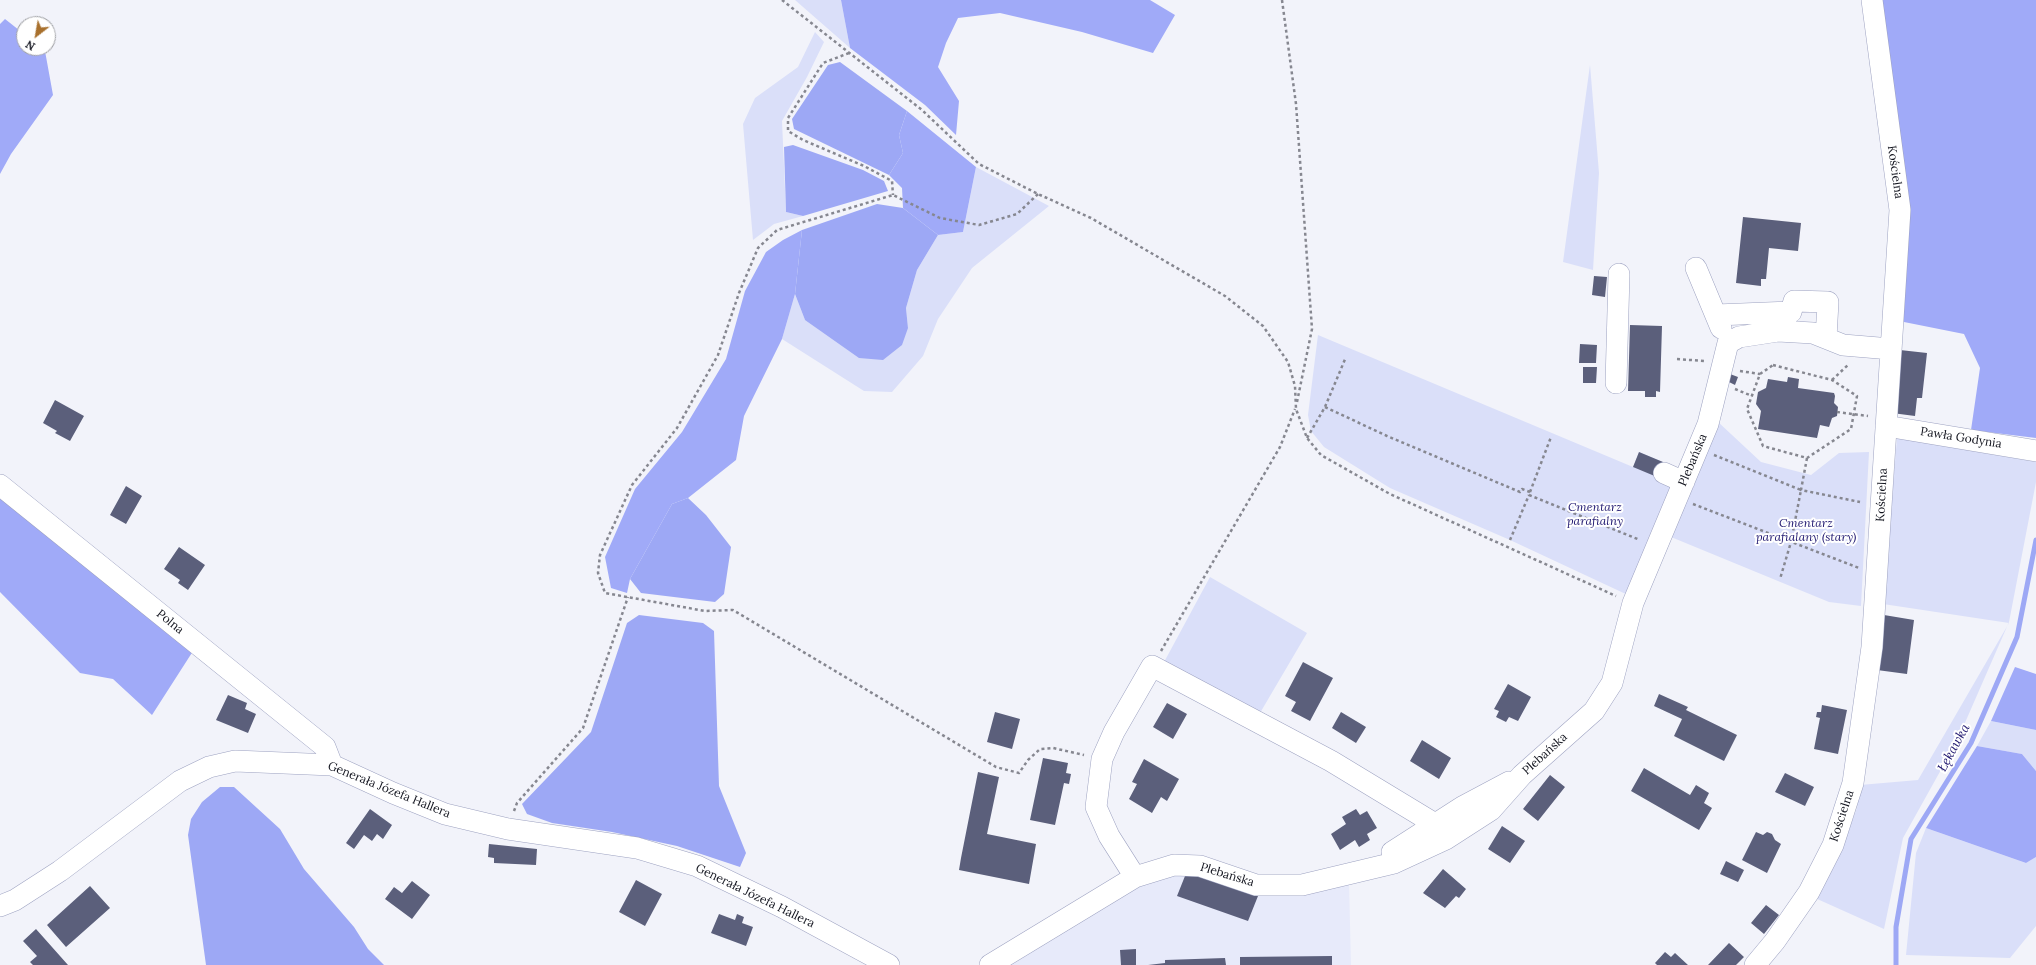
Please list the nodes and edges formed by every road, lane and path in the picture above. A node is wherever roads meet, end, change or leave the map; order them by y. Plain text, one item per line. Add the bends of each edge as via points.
1 (782, 0) edge
2 (1282, 0) edge
3 (1872, 0) edge
4 (849, 53) junction
5 (1038, 194) junction
6 (893, 195) junction
7 (1696, 268) dead end
8 (1619, 274) dead end
9 (1716, 315) junction
10 (1826, 338) junction
11 (1890, 349) junction
12 (1346, 358) dead end
13 (1677, 359) dead end
14 (1730, 359) junction
15 (1852, 360) dead end
16 (1760, 374) junction
17 (1832, 380) junction
18 (1616, 383) dead end
19 (1732, 387) dead end
20 (1752, 396) junction
21 (1325, 407) junction
22 (1296, 409) junction
23 (1837, 412) dead end
24 (1854, 414) junction
25 (1878, 421) junction
26 (1551, 437) dead end
27 (1307, 438) junction
28 (2036, 450) edge
29 (1712, 454) dead end
30 (1807, 458) junction
31 (1664, 473) dead end
32 (1684, 482) junction
33 (0, 485) edge
34 (1802, 490) junction
35 (1529, 494) junction
36 (1860, 502) dead end
37 (1690, 503) dead end
38 (1510, 540) dead end
39 (1642, 541) dead end
40 (1791, 542) junction
41 (1863, 569) dead end
42 (1780, 579) dead end
43 (628, 597) junction
44 (1633, 603) junction
45 (1152, 666) junction
46 (1102, 759) junction
47 (332, 765) junction
48 (1522, 775) junction
49 (1435, 824) junction
50 (508, 829) junction
51 (1364, 870) junction
52 (1135, 876) junction
53 (0, 906) edge
54 (889, 965) edge
55 (990, 965) edge
56 (1755, 965) edge

1 - 4 path
2 - 22 path via 1296,104 1312,329
3 - 11 street, Kościelna via 1900,210
4 - 5 path via 922,110 979,164
4 - 6 path via 823,63 788,118 788,131 892,181
5 - 6 path via 1017,214 979,225 940,218
5 - 22 path via 1091,218 1225,296 1263,326 1288,362 1296,386
6 - 43 path via 777,230 758,248 739,293 718,355 677,428 632,485 600,555 598,573 605,593
7 - 9 street
8 - 18 street
9 - 10 street via 1791,312 1794,301 1828,302
9 - 14 street
10 - 11 street via 1843,345
10 - 14 street via 1813,333 1778,331 1739,336
11 - 25 street, Kościelna
12 - 21 path
13 - 14 path
14 - 16 path
14 - 32 street, Plebańska via 1708,424
15 - 17 path
16 - 17 path via 1773,365
16 - 20 path
17 - 24 path via 1857,396
19 - 20 path
20 - 30 path via 1747,409 1763,446
21 - 27 path
21 - 35 path via 1387,436
22 - 27 path
22 - 45 path via 1280,447
23 - 24 path
24 - 25 path
24 - 30 path via 1851,429
25 - 28 street, Pawła Godynia via 1970,440
25 - 56 street, Kościelna via 1872,647 1853,783 1833,845 1809,892 1776,941
26 - 35 path
27 - 44 path via 1321,455 1390,494
29 - 34 path
30 - 34 path
31 - 32 street
32 - 44 street, Plebańska
33 - 47 street, Polna via 325,747
34 - 36 path
34 - 40 path
35 - 38 path
35 - 39 path
37 - 40 path
40 - 41 path
40 - 42 path
43 - 46 path via 705,610 733,610 996,766 1019,773 1040,749 1053,748
43 - 50 path via 583,728 517,803
44 - 48 street, Plebańska via 1612,683 1594,711
45 - 46 street via 1114,732
45 - 49 street via 1331,761
46 - 52 street via 1096,807 1109,836
47 - 50 street, Generała Józefa Hallera via 445,814
47 - 53 street, Generała Józefa Hallera via 235,761 209,766 180,781 60,871 15,900
48 - 49 street
48 - 51 street, Plebańska via 1491,810 1446,839 1394,863
49 - 51 street
50 - 54 street, Generała Józefa Hallera via 637,848 698,866 782,907
51 - 52 street, Plebańska via 1302,885 1256,885 1200,866 1174,865
52 - 55 street, Plebańska

